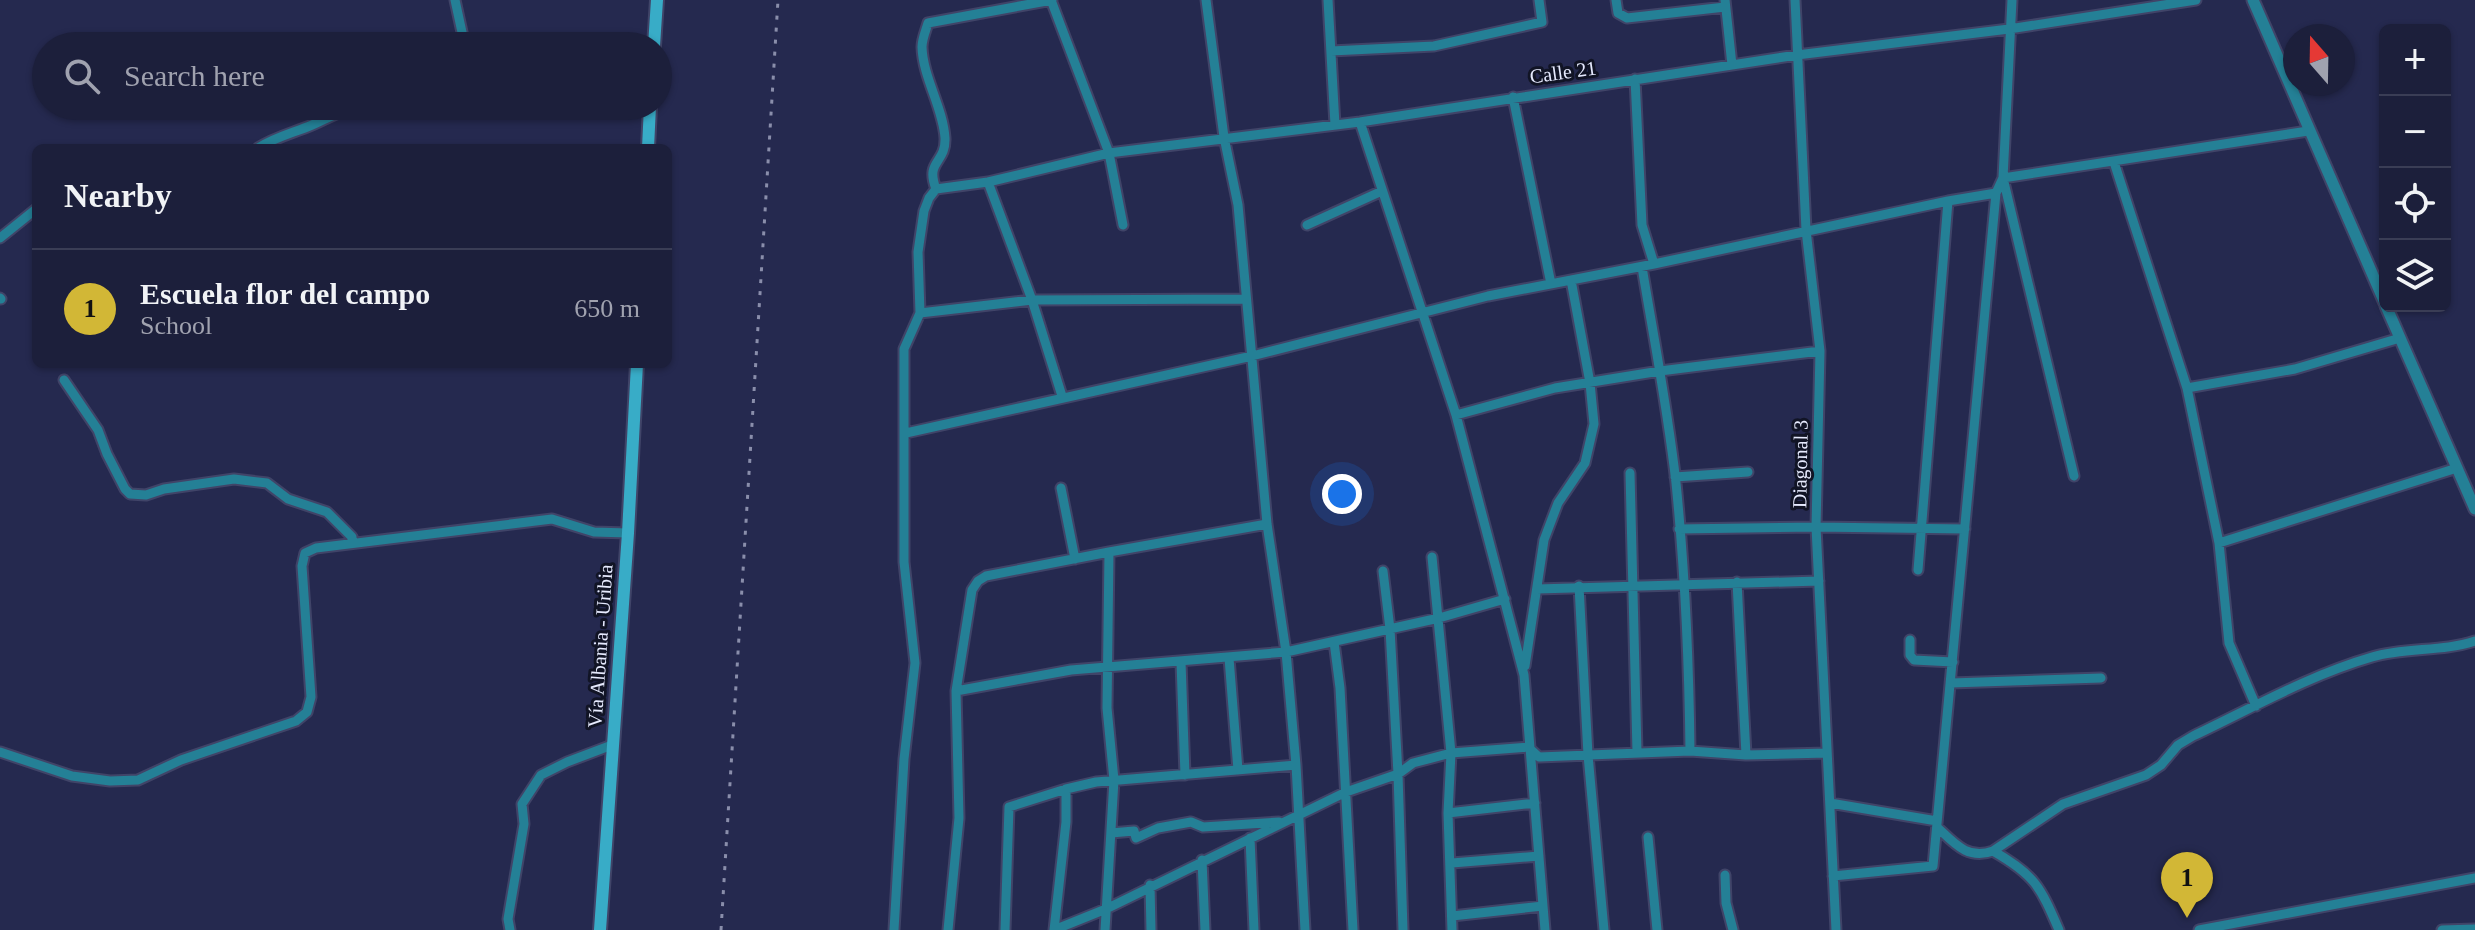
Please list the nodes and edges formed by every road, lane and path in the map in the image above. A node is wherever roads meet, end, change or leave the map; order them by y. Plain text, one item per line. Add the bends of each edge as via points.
1 (455, 0) edge
2 (657, 0) edge
3 (1052, 0) edge
4 (1206, 0) edge
5 (1328, 0) edge
6 (1539, 0) edge
7 (1616, 0) edge
8 (1795, 0) edge
9 (2012, 0) edge
10 (2196, 0) edge
11 (2253, 0) edge
12 (1725, 4) edge
13 (2009, 29) junction
14 (462, 32) edge
15 (655, 32) edge
16 (1331, 51) junction
17 (1797, 55) junction
18 (1732, 65) junction
19 (1635, 79) junction
20 (1513, 97) junction
21 (320, 120) edge
22 (648, 120) edge
23 (1360, 122) junction
24 (1335, 125) junction
25 (2308, 131) junction
26 (1224, 137) junction
27 (264, 144) edge
28 (648, 144) edge
29 (1109, 153) junction
30 (2114, 162) junction
31 (2003, 178) junction
32 (988, 182) junction
33 (936, 189) junction
34 (1382, 191) junction
35 (1996, 193) junction
36 (1948, 201) junction
37 (32, 212) edge
38 (1123, 225) dead end
39 (1307, 225) dead end
40 (1806, 230) junction
41 (0, 238) edge
42 (1654, 264) junction
43 (1642, 267) junction
44 (1571, 280) junction
45 (1551, 284) junction
46 (2379, 288) edge
47 (1246, 299) junction
48 (1032, 300) junction
49 (1423, 312) junction
50 (2389, 312) edge
51 (920, 313) junction
52 (2400, 338) junction
53 (1820, 351) junction
54 (1252, 356) junction
55 (637, 368) edge
56 (1660, 371) junction
57 (64, 380) dead end
58 (1590, 383) junction
59 (2187, 388) junction
60 (1062, 396) junction
61 (1456, 415) junction
62 (906, 433) junction
63 (2457, 468) junction
64 (1748, 472) dead end
65 (1630, 473) dead end
66 (2074, 476) dead end
67 (1675, 477) junction
68 (1061, 488) dead end
69 (2475, 509) edge
70 (1267, 524) junction
71 (1816, 527) junction
72 (1921, 527) junction
73 (1679, 529) junction
74 (1965, 529) junction
75 (628, 533) junction
76 (352, 543) junction
77 (2219, 543) junction
78 (1109, 552) junction
79 (1432, 557) dead end
80 (1075, 559) junction
81 (1918, 570) dead end
82 (1383, 571) dead end
83 (1819, 581) junction
84 (1737, 582) junction
85 (1683, 583) junction
86 (1632, 585) junction
87 (1579, 586) junction
88 (1537, 589) junction
89 (1505, 599) junction
90 (1439, 618) junction
91 (1390, 629) junction
92 (1910, 640) dead end
93 (2475, 641) edge
94 (1334, 642) junction
95 (1286, 652) junction
96 (1229, 658) junction
97 (1181, 662) junction
98 (1953, 662) junction
99 (1107, 669) junction
100 (1524, 675) junction
101 (2101, 678) dead end
102 (1951, 683) junction
103 (956, 691) junction
104 (2256, 706) junction
105 (612, 745) junction
106 (1528, 747) junction
107 (1690, 751) junction
108 (0, 752) edge
109 (1637, 752) junction
110 (1451, 753) junction
111 (1827, 753) junction
112 (1588, 755) junction
113 (1746, 755) junction
114 (1296, 765) junction
115 (1238, 770) junction
116 (1398, 774) junction
117 (1185, 775) junction
118 (1114, 780) junction
119 (1066, 789) junction
120 (1346, 792) junction
121 (1535, 803) junction
122 (1830, 803) junction
123 (1448, 813) junction
124 (1299, 817) junction
125 (1282, 822) junction
126 (1937, 825) junction
127 (1111, 833) junction
128 (1648, 837) dead end
129 (1250, 838) junction
130 (1993, 851) junction
131 (1539, 856) junction
132 (1202, 860) junction
133 (1452, 863) junction
134 (1725, 875) dead end
135 (1833, 876) junction
136 (2475, 878) edge
137 (1150, 885) junction
138 (1543, 906) junction
139 (1106, 909) junction
140 (1452, 916) junction
141 (2475, 929) edge
142 (510, 930) edge
143 (600, 930) edge
144 (894, 930) edge
145 (948, 930) edge
146 (1005, 930) edge
147 (1054, 930) edge
148 (1105, 930) edge
149 (1151, 930) edge
150 (1205, 930) edge
151 (1254, 930) edge
152 (1305, 930) edge
153 (1353, 930) edge
154 (1403, 930) edge
155 (1452, 930) edge
156 (1545, 930) edge
157 (1604, 930) edge
158 (1657, 930) edge
159 (1733, 930) edge
160 (1836, 930) edge
161 (2059, 930) edge
162 (2199, 930) edge
163 (2442, 930) edge

1 - 14 street
2 - 15 main road
3 - 29 street
3 - 33 street via 928,23 922,46 945,137 932,168
4 - 26 street
5 - 16 street
6 - 16 street via 1542,22 1434,46
7 - 12 street via 1618,13 1627,18
8 - 17 street, Diagonal 3
9 - 13 street
10 - 13 street, Calle 21
11 - 25 street
12 - 18 street
13 - 17 street, Calle 21
13 - 31 street
16 - 24 street
17 - 18 street, Calle 21
17 - 40 street, Diagonal 3
18 - 19 street, Calle 21
19 - 20 street, Calle 21
19 - 42 street via 1642,225
20 - 23 street, Calle 21
20 - 45 street
21 - 27 street
22 - 28 main road
23 - 24 street, Calle 21
23 - 34 street
24 - 26 street, Calle 21
25 - 30 street
25 - 46 street
26 - 29 street, Calle 21
26 - 47 street via 1238,205
29 - 32 street, Calle 21
29 - 38 street
30 - 31 street
30 - 59 street
31 - 35 street
31 - 66 street
32 - 33 street, Calle 21
32 - 48 street
33 - 51 street via 924,211 918,252
34 - 39 street
34 - 49 street
35 - 36 street
35 - 74 street
36 - 40 street
36 - 72 street
37 - 41 street
40 - 42 street
40 - 53 street, Diagonal 3
42 - 43 street
43 - 44 street
43 - 56 street
44 - 45 street
44 - 58 street
45 - 49 street
47 - 48 street
47 - 54 street
48 - 51 street
48 - 60 street
49 - 54 street
49 - 61 street
50 - 52 street
51 - 62 street via 904,349
52 - 59 street via 2295,369
52 - 63 street
53 - 56 street
53 - 71 street, Diagonal 3
54 - 60 street
54 - 70 street
55 - 75 main road, Vía Albania - Uribia
56 - 58 street
56 - 67 street
57 - 76 street via 98,430 130,494 234,479 267,483 288,499 327,512
58 - 61 street
58 - 88 street via 1590,447 1544,540
59 - 77 street
60 - 62 street
61 - 89 street
62 - 144 street via 904,562 915,663
63 - 69 street
63 - 77 street
64 - 67 street
65 - 86 street
67 - 73 street
68 - 80 street
70 - 78 street
70 - 95 street
71 - 72 street
71 - 73 street
71 - 83 street, Diagonal 3
72 - 74 street
72 - 81 street
73 - 85 street
74 - 98 street
75 - 76 street via 594,532 552,519
75 - 105 main road, Vía Albania - Uribia
76 - 108 street via 305,553 311,697 307,712 296,721 138,780 72,776
77 - 104 street via 2229,643
78 - 80 street
78 - 99 street
79 - 90 street
80 - 103 street via 978,581 972,590
82 - 91 street
83 - 84 street
83 - 111 street, Diagonal 3
84 - 85 street
84 - 113 street
85 - 86 street
85 - 107 street
86 - 87 street
86 - 109 street
87 - 88 street
87 - 112 street
88 - 100 street
89 - 90 street
89 - 100 street
90 - 91 street
90 - 110 street
91 - 94 street
91 - 116 street
92 - 98 street via 1914,660
93 - 104 street via 2375,656
94 - 95 street
94 - 120 street
95 - 96 street
95 - 114 street
96 - 97 street
96 - 115 street
97 - 99 street
97 - 117 street
98 - 102 street
99 - 103 street via 1071,670
99 - 118 street
100 - 106 street
101 - 102 street
102 - 126 street
103 - 145 street via 959,818
104 - 130 street via 2178,745 2146,775 2063,804
105 - 142 street via 541,775 522,804
105 - 143 main road, Vía Albania - Uribia
106 - 110 street
106 - 112 street via 1539,757
106 - 121 street
107 - 109 street
107 - 113 street
109 - 112 street
110 - 116 street via 1413,763
110 - 123 street
111 - 113 street
111 - 122 street, Diagonal 3
112 - 157 street
114 - 115 street
114 - 124 street
115 - 117 street
116 - 120 street
116 - 154 street
117 - 118 street
118 - 119 street
118 - 127 street
119 - 146 street via 1009,807
119 - 147 street
120 - 124 street
120 - 153 street
121 - 123 street
121 - 131 street
122 - 126 street
122 - 135 street, Diagonal 3
123 - 133 street
124 - 125 street
124 - 152 street
125 - 127 street via 1203,827 1191,822 1136,838 1134,831
125 - 129 street
126 - 130 street via 1973,855
126 - 135 street via 1933,866
127 - 139 street
128 - 158 street
129 - 132 street
129 - 151 street
130 - 161 street via 2031,876
131 - 133 street
131 - 138 street
132 - 137 street
132 - 150 street
133 - 140 street
134 - 159 street
135 - 160 street, Diagonal 3
136 - 162 street
137 - 139 street
137 - 149 street
138 - 140 street
138 - 156 street
139 - 147 street
139 - 148 street
140 - 155 street
141 - 163 street

